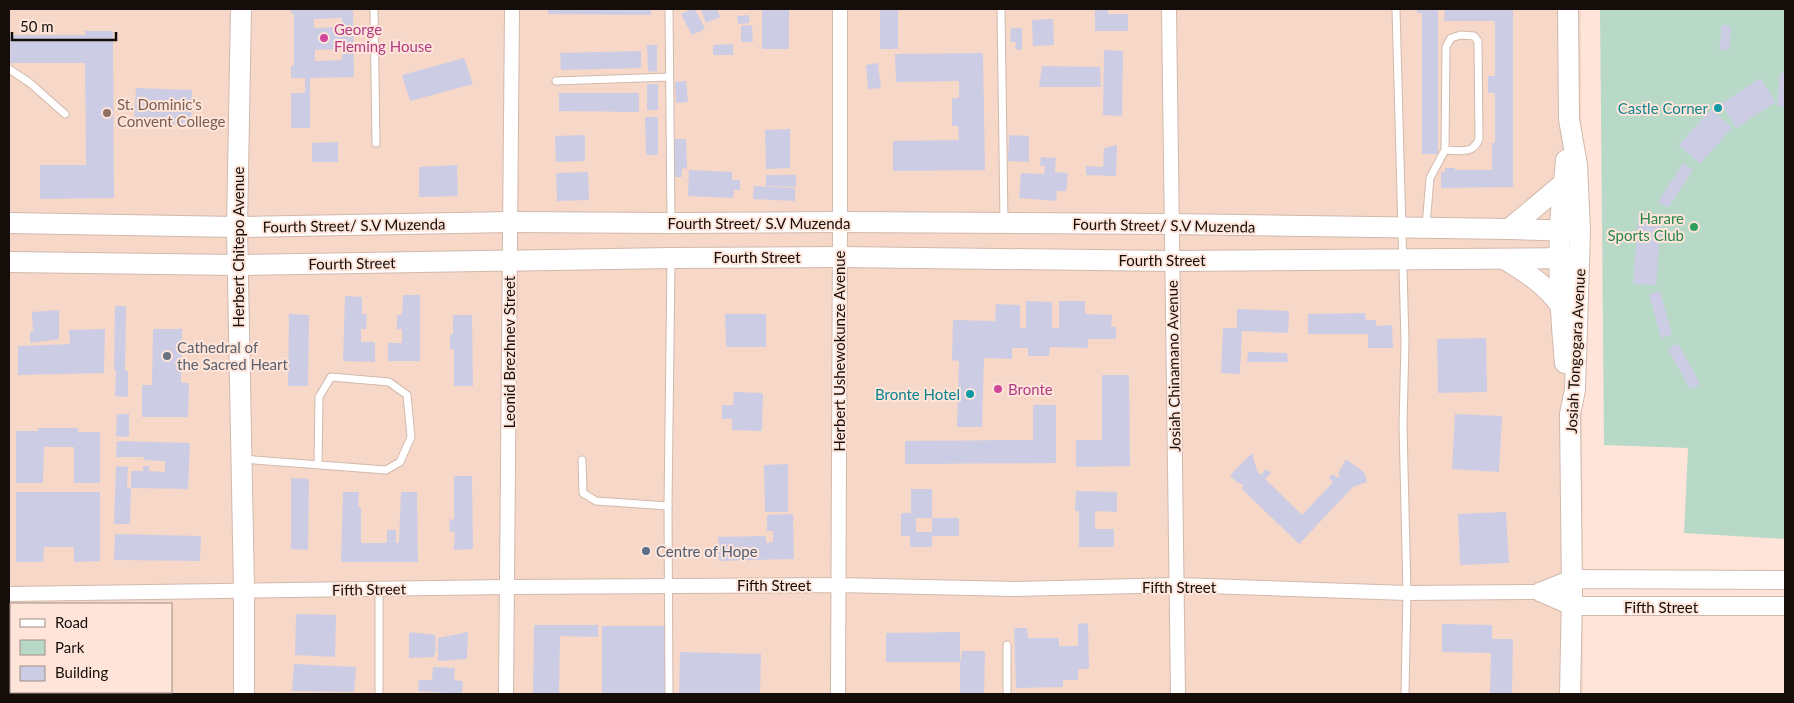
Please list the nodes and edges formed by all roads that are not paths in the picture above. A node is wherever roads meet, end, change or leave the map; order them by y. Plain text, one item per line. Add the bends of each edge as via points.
1 (241, 9) edge
2 (374, 9) edge
3 (512, 9) edge
4 (669, 9) edge
5 (840, 9) edge
6 (1001, 9) edge
7 (1168, 9) edge
8 (1396, 9) edge
9 (1568, 9) edge
10 (9, 70) edge
11 (669, 77) junction
12 (556, 82) dead end
13 (65, 114) dead end
14 (1569, 118) junction
15 (376, 143) dead end
16 (1445, 150) junction
17 (1564, 183) junction
18 (510, 222) junction
19 (840, 222) junction
20 (9, 223) edge
21 (671, 223) junction
22 (1004, 224) junction
23 (1172, 224) junction
24 (237, 227) junction
25 (1403, 228) junction
26 (1426, 229) junction
27 (1510, 229) junction
28 (1560, 230) junction
29 (1580, 231) junction
30 (840, 257) junction
31 (671, 258) junction
32 (1559, 258) junction
33 (1579, 258) junction
34 (1404, 260) junction
35 (1506, 260) junction
36 (510, 261) junction
37 (1172, 261) junction
38 (9, 262) edge
39 (237, 265) junction
40 (1560, 305) junction
41 (1570, 414) junction
42 (242, 459) junction
43 (582, 460) dead end
44 (318, 465) junction
45 (668, 506) junction
46 (1572, 579) junction
47 (1785, 580) edge
48 (669, 585) junction
49 (838, 585) junction
50 (1178, 585) junction
51 (508, 587) junction
52 (379, 589) junction
53 (244, 590) junction
54 (1540, 592) junction
55 (1407, 593) junction
56 (9, 594) edge
57 (1572, 606) junction
58 (1785, 606) edge
59 (1007, 645) dead end
60 (244, 694) edge
61 (380, 694) edge
62 (506, 694) edge
63 (669, 694) edge
64 (838, 694) edge
65 (1006, 694) edge
66 (1178, 694) edge
67 (1405, 694) edge
68 (1570, 694) edge

1 - 24 main road, Herbert Chitepo Avenue
2 - 15 lane
3 - 18 street, Leonid Brezhnev Street
4 - 11 lane
5 - 19 street, Herbert Ushewokunze Avenue
6 - 22 lane
7 - 23 street, Josiah Chinamano Avenue
8 - 25 lane
9 - 14 main road, Josiah Tongogara Avenue
10 - 13 lane via 30,83
11 - 12 lane
11 - 21 lane
14 - 17 main road
14 - 29 main road, Josiah Tongogara Avenue via 1577,165
16 - 16 lane via 1472,150 1479,139 1478,41 1474,36 1450,38 1446,47
16 - 26 lane via 1430,178
17 - 27 main road
17 - 28 main road
18 - 21 main road, Fourth Street/ S.V Muzenda
18 - 24 main road, Fourth Street/ S.V Muzenda
18 - 36 street, Leonid Brezhnev Street
19 - 21 main road, Fourth Street/ S.V Muzenda
19 - 22 main road, Fourth Street/ S.V Muzenda
19 - 30 street, Herbert Ushewokunze Avenue
20 - 24 main road, Fourth Street/ S.V Muzenda
22 - 23 main road, Fourth Street/ S.V Muzenda
23 - 25 main road, Fourth Street/ S.V Muzenda
23 - 37 street, Josiah Chinamano Avenue
24 - 39 main road, Herbert Chitepo Avenue
25 - 26 main road, Fourth Street/ S.V Muzenda
25 - 34 lane
26 - 27 main road, Fourth Street/ S.V Muzenda
27 - 28 main road
28 - 29 main road
28 - 32 main road
29 - 33 main road, Josiah Tongogara Avenue
30 - 31 main road, Fourth Street
30 - 37 main road, Fourth Street
30 - 49 street, Herbert Ushewokunze Avenue
31 - 36 main road, Fourth Street
31 - 45 lane
32 - 33 main road, Fourth Street
32 - 35 main road, Fourth Street
32 - 40 main road
33 - 41 main road, Josiah Tongogara Avenue via 1575,390
34 - 35 main road, Fourth Street
34 - 37 main road, Fourth Street
34 - 55 lane
35 - 40 main road via 1541,283
36 - 39 main road, Fourth Street
36 - 51 street, Leonid Brezhnev Street
37 - 50 street, Josiah Chinamano Avenue
38 - 39 main road, Fourth Street
39 - 42 main road, Herbert Chitepo Avenue
40 - 41 main road
41 - 46 main road, Josiah Tongogara Avenue
42 - 44 lane
42 - 53 main road, Herbert Chitepo Avenue
43 - 45 lane via 583,493 596,501
44 - 44 lane via 386,470 400,462 412,437 407,395 389,382 331,377 319,397
45 - 48 lane
46 - 47 street, Fifth Street
46 - 54 street, Fifth Street
46 - 57 main road, Josiah Tongogara Avenue
48 - 49 street, Fifth Street
48 - 51 street, Fifth Street
48 - 63 lane
49 - 50 street, Fifth Street via 1015,589
49 - 64 street, Herbert Ushewokunze Avenue
50 - 55 street, Fifth Street
50 - 66 street, Josiah Chinamano Avenue
51 - 52 street, Fifth Street
51 - 62 street, Leonid Brezhnev Street
52 - 53 street, Fifth Street
52 - 61 lane
53 - 56 street, Fifth Street
53 - 60 main road, Herbert Chitepo Avenue
54 - 55 street, Fifth Street
54 - 57 street, Fifth Street
55 - 67 lane
57 - 58 street, Fifth Street
57 - 68 main road, Josiah Tongogara Avenue
59 - 65 lane

